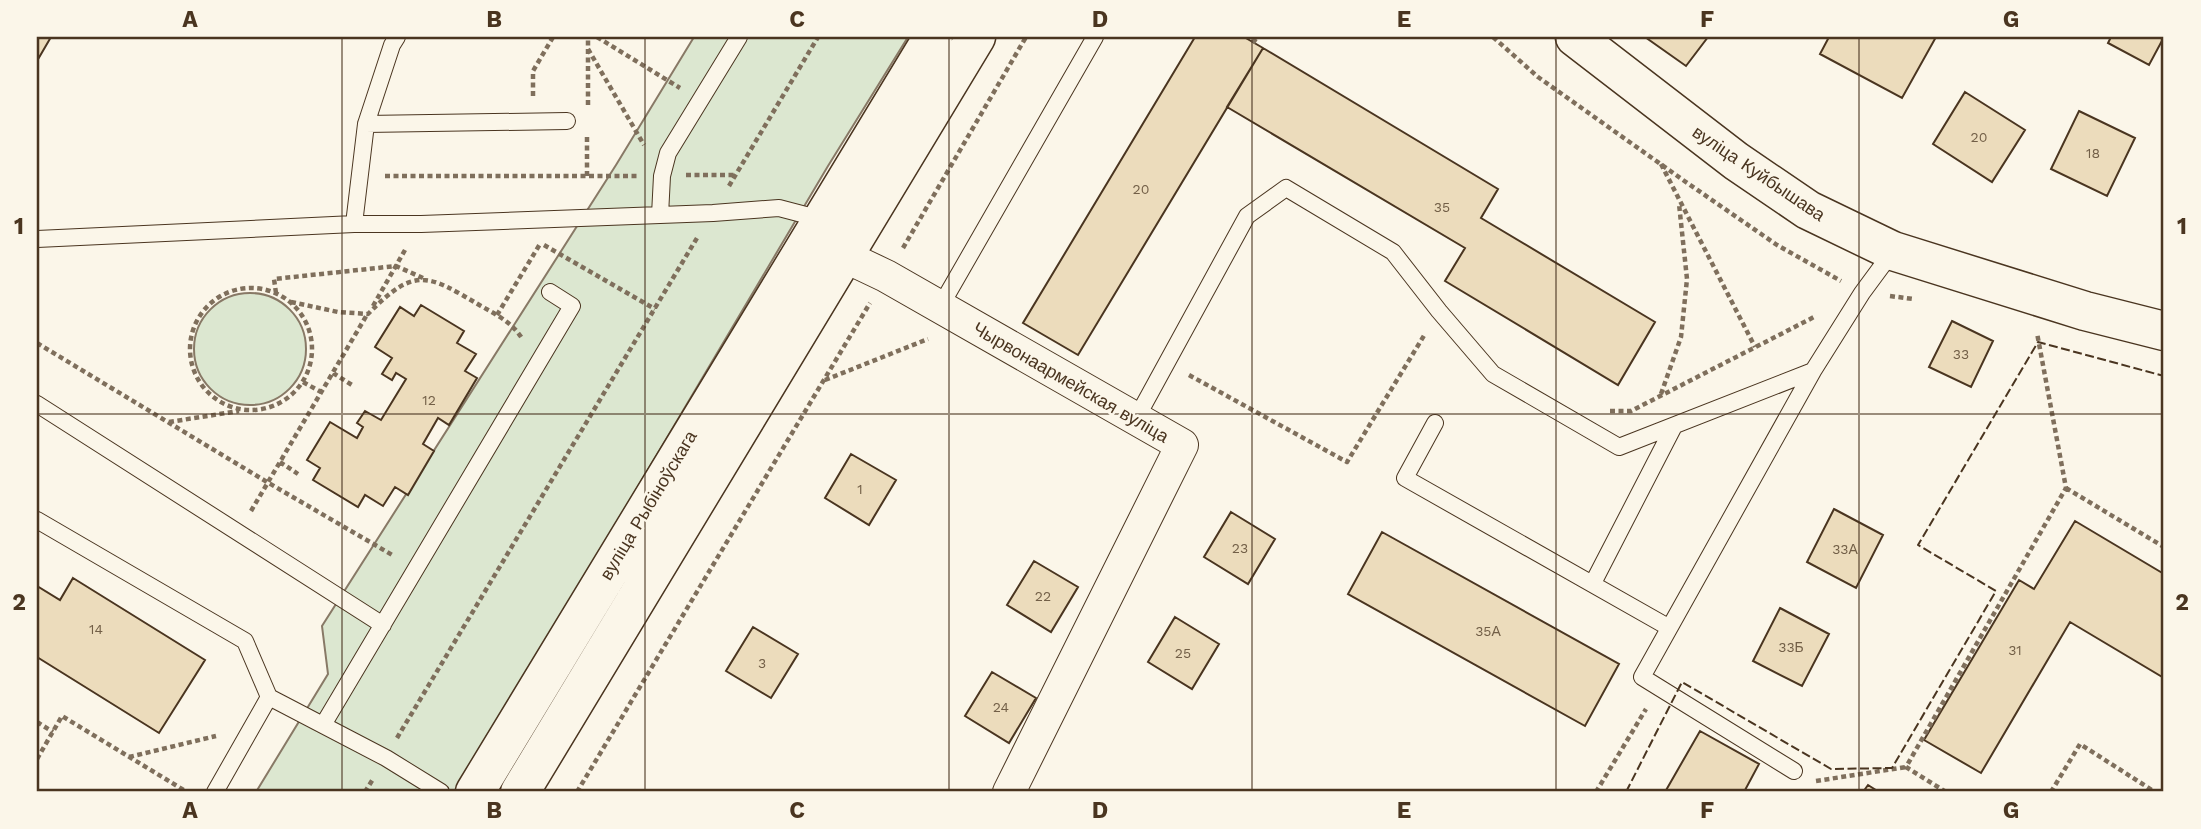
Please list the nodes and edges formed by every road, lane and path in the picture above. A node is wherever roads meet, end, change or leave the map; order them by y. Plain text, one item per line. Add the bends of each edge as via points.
1 (397, 37) edge
2 (553, 37) edge
3 (597, 37) edge
4 (739, 37) edge
5 (818, 37) edge
6 (933, 37) edge
7 (976, 37) edge
8 (1026, 37) edge
9 (1095, 37) edge
10 (1257, 37) edge
11 (1493, 37) edge
12 (1575, 37) edge
13 (1253, 43) dead end
14 (588, 49) dead end
15 (701, 100) junction
16 (567, 121) dead end
17 (533, 122) junction
18 (366, 124) junction
19 (1661, 164) junction
20 (736, 174) junction
21 (360, 176) junction
22 (662, 176) junction
23 (1679, 199) junction
24 (712, 213) junction
25 (660, 215) junction
26 (821, 219) junction
27 (354, 224) junction
28 (421, 224) junction
29 (37, 239) edge
30 (1893, 251) junction
31 (844, 256) junction
32 (396, 266) junction
33 (886, 276) junction
34 (424, 279) junction
35 (550, 292) dead end
36 (276, 293) junction
37 (1862, 293) junction
38 (291, 302) junction
39 (940, 307) junction
40 (655, 309) junction
41 (1439, 311) junction
42 (368, 314) junction
43 (497, 315) junction
44 (969, 323) junction
45 (2037, 331) dead end
46 (2164, 331) edge
47 (37, 344) edge
48 (1755, 347) junction
49 (523, 351) dead end
50 (1166, 363) junction
51 (1813, 371) junction
52 (333, 373) junction
53 (824, 380) junction
54 (303, 382) junction
55 (352, 385) dead end
56 (321, 392) junction
57 (1661, 395) junction
58 (37, 404) edge
59 (243, 411) junction
60 (1598, 411) dead end
61 (1136, 419) junction
62 (168, 422) junction
63 (1435, 423) dead end
64 (1675, 426) junction
65 (280, 462) junction
66 (298, 474) dead end
67 (267, 482) junction
68 (2066, 488) junction
69 (37, 520) edge
70 (239, 533) junction
71 (2164, 547) edge
72 (400, 559) dead end
73 (1593, 583) junction
74 (383, 625) junction
75 (1668, 628) junction
76 (1658, 687) junction
77 (269, 697) junction
78 (37, 722) edge
79 (323, 725) junction
80 (251, 728) junction
81 (53, 732) junction
82 (129, 757) junction
83 (386, 758) junction
84 (37, 759) edge
85 (1906, 767) junction
86 (1799, 777) joint
87 (187, 792) edge
88 (215, 792) edge
89 (365, 792) edge
90 (441, 792) edge
91 (475, 792) edge
92 (520, 792) edge
93 (577, 792) edge
94 (1009, 792) edge
95 (1596, 792) edge
96 (1946, 792) edge
97 (2051, 792) edge
98 (2155, 792) edge

1 - 18 lane
2 - 17 path via 533,71
3 - 15 path
4 - 15 lane
5 - 20 path
6 - 26 main road
7 - 31 main road
8 - 33 path
9 - 39 lane
10 - 13 path
11 - 19 path via 1538,76
12 - 30 main road, вуліца Куйбышава via 1808,210
14 - 22 path
15 - 22 lane via 668,153
16 - 17 lane
17 - 18 lane
18 - 21 lane
19 - 23 path
19 - 37 path via 1777,245
20 - 22 path
20 - 24 path
21 - 22 path
21 - 27 lane
22 - 25 lane
23 - 48 path
23 - 57 path via 1687,279 1681,337
24 - 25 lane
24 - 26 lane via 779,208
24 - 40 path
25 - 28 lane
26 - 91 main road, вуліца Рыбіноўскага
27 - 28 lane
27 - 29 lane
28 - 32 path
30 - 37 lane
30 - 46 main road, вуліца Куйбышава
31 - 33 street, Чырвонаармейская вуліца
31 - 92 main road
32 - 34 path
32 - 36 path via 274,279
32 - 42 path
33 - 39 street, Чырвонаармейская вуліца
33 - 53 path
34 - 42 path via 393,290
34 - 43 path via 440,282
35 - 74 lane via 572,306
36 - 38 path
36 - 59 path via 259,288 225,293 210,303 191,332 189,350 199,383 218,401
37 - 48 path
37 - 51 lane
38 - 42 path
38 - 54 path via 303,315 313,348
39 - 44 street, Чырвонаармейская вуліца
40 - 43 path via 541,243
40 - 83 path
41 - 50 path via 1347,462
41 - 50 lane via 1393,251 1286,188 1247,216
41 - 64 lane via 1493,374 1619,447
42 - 52 path
43 - 49 path via 519,332 525,342
44 - 53 path
44 - 61 street, Чырвонаармейская вуліца
45 - 68 path
47 - 62 path
48 - 57 path
50 - 61 lane
51 - 64 lane
51 - 75 lane
52 - 55 path
52 - 56 path
53 - 93 path
54 - 56 path
54 - 59 path via 277,405
56 - 65 path
57 - 60 path via 1631,411
58 - 70 lane
59 - 62 path
61 - 94 street, Чырвонаармейская вуліца via 1182,445
62 - 67 path
63 - 73 lane via 1405,478
64 - 73 lane
65 - 66 path
65 - 67 path
67 - 70 path
67 - 72 path
68 - 71 path
68 - 85 path
69 - 77 lane via 245,641
70 - 74 lane
73 - 75 lane
74 - 79 lane
75 - 76 lane via 1642,677
76 - 86 lane
76 - 95 path
77 - 79 lane
77 - 80 lane
78 - 81 path
79 - 83 lane
80 - 82 path
80 - 88 lane
81 - 82 path via 62,716
81 - 84 path
82 - 87 path
83 - 89 path
83 - 90 lane
85 - 86 path
85 - 96 path
97 - 98 path via 2080,744

